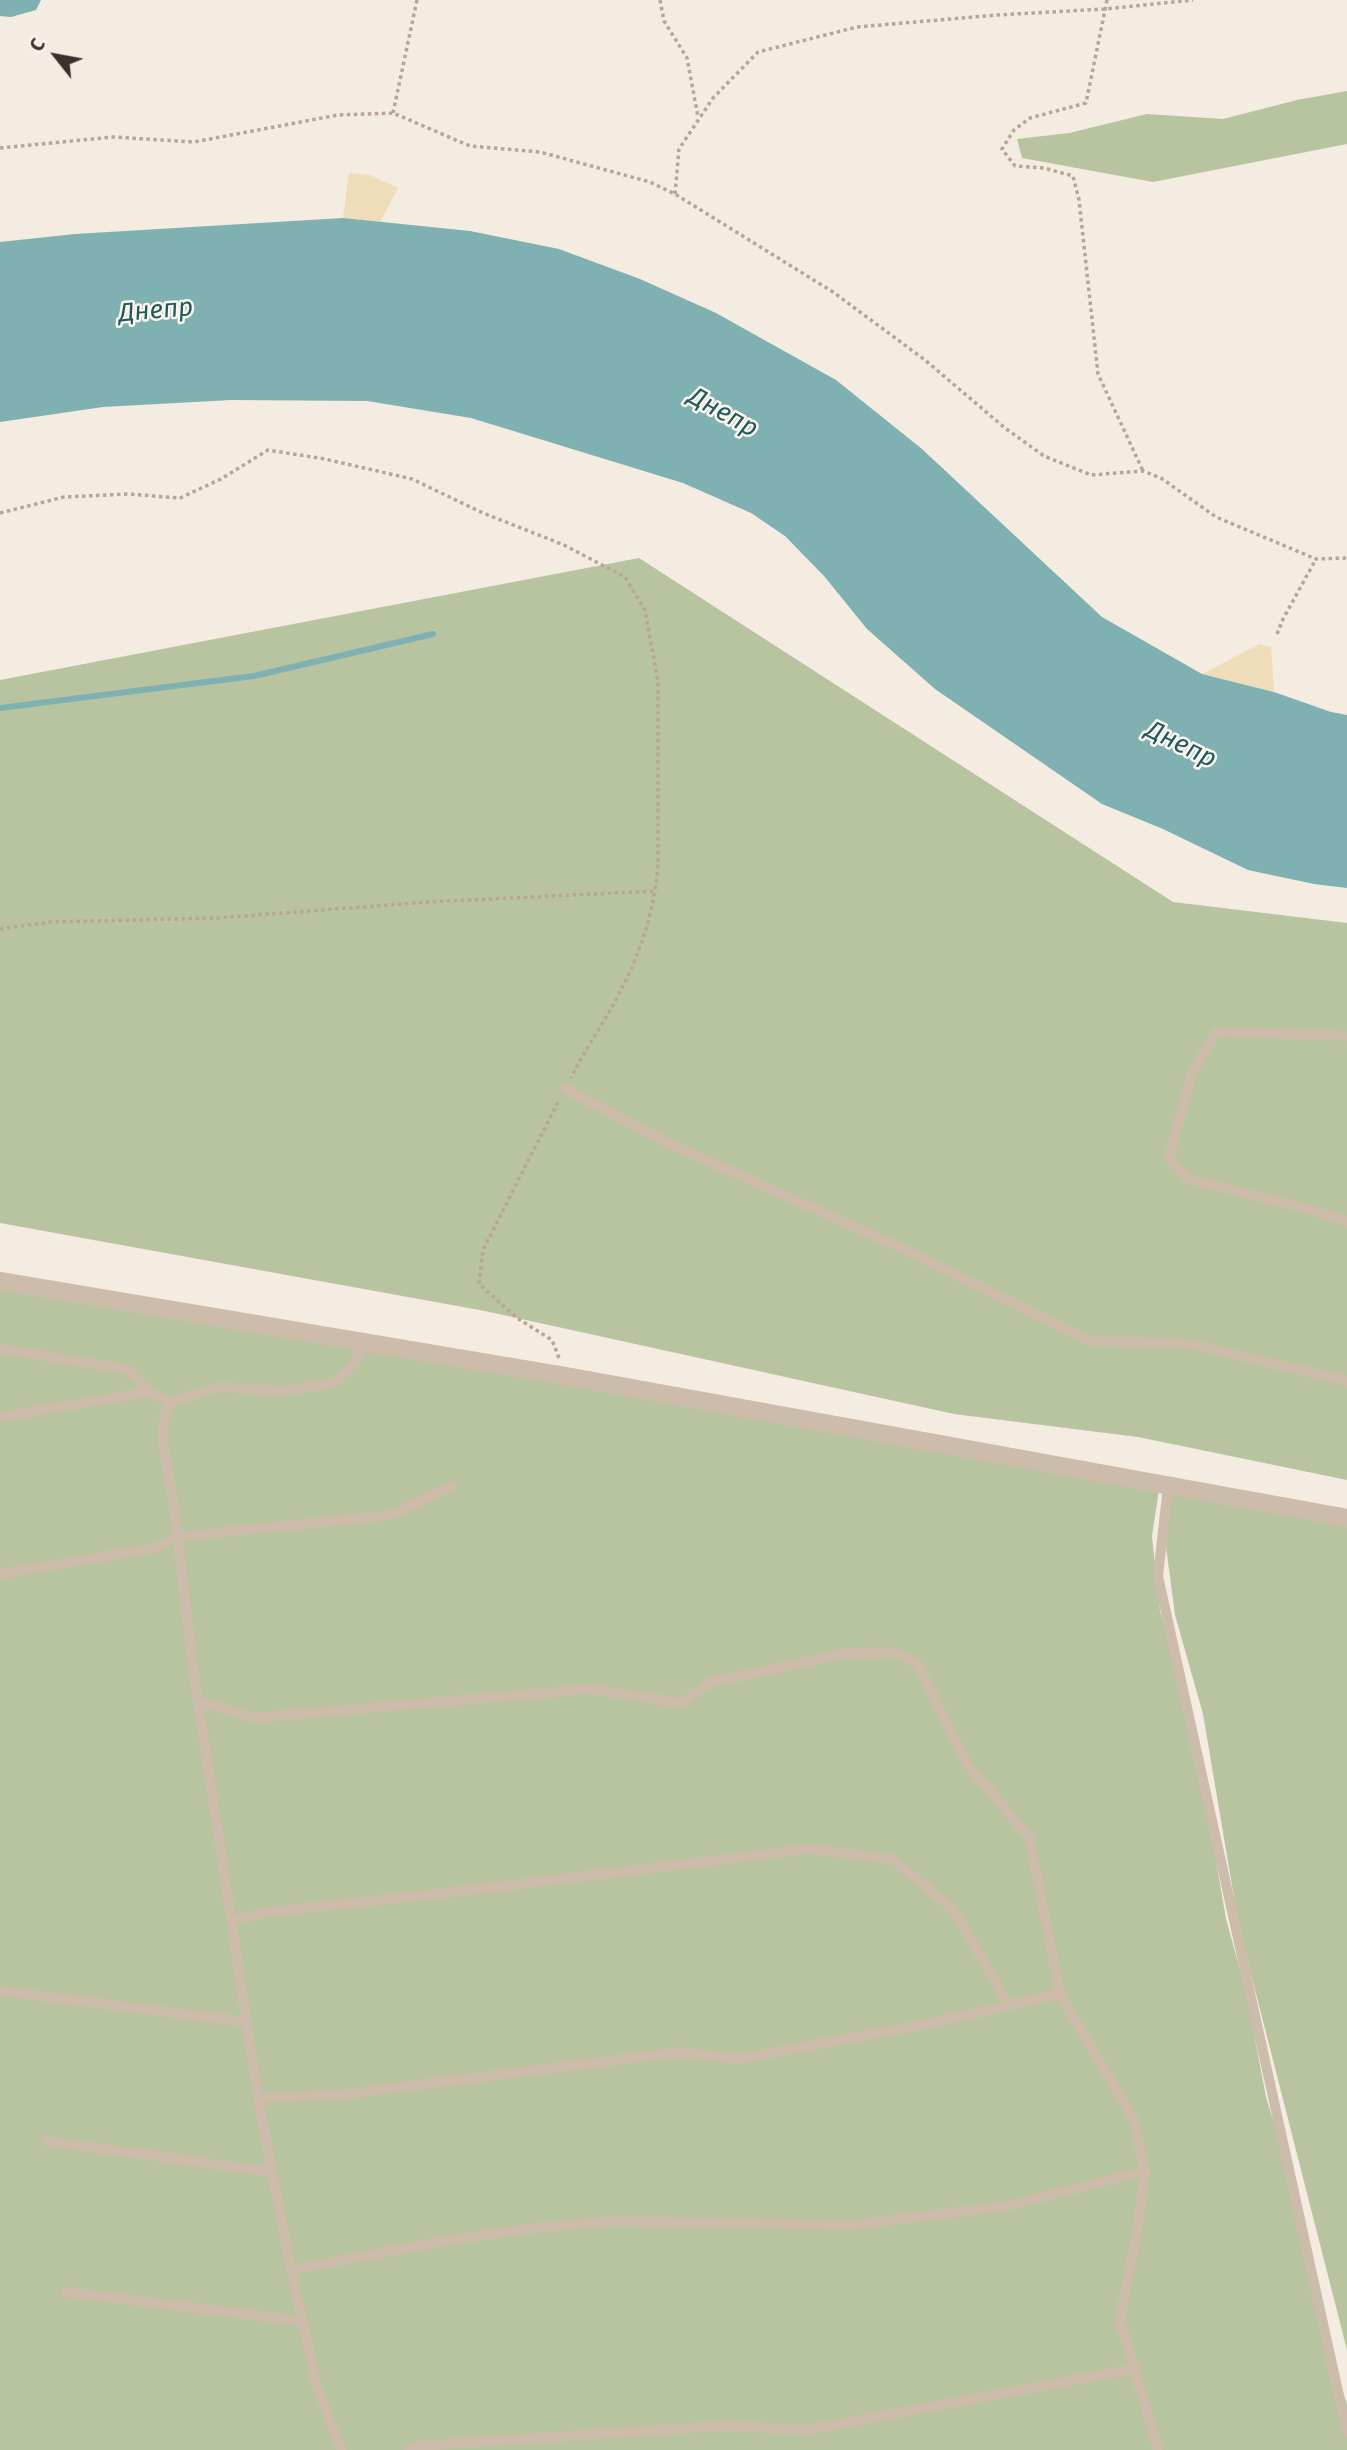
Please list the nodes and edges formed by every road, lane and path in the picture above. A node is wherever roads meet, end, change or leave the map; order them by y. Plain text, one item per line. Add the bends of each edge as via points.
1 (418, 0) edge
2 (660, 0) edge
3 (1107, 0) edge
4 (1193, 0) edge
5 (1105, 9) junction
6 (393, 113) junction
7 (698, 120) junction
8 (0, 148) edge
9 (675, 194) junction
10 (1143, 471) junction
11 (0, 513) edge
12 (1347, 558) edge
13 (1316, 559) junction
14 (1278, 634) dead end
15 (656, 891) junction
16 (0, 929) edge
17 (1347, 1036) edge
18 (566, 1088) junction
19 (1347, 1222) edge
20 (0, 1281) edge
21 (364, 1341) junction
22 (0, 1349) edge
23 (565, 1376) junction
24 (1347, 1381) edge
25 (149, 1392) junction
26 (170, 1402) junction
27 (0, 1417) edge
28 (451, 1486) dead end
29 (1168, 1486) junction
30 (1347, 1518) edge
31 (177, 1537) junction
32 (0, 1574) edge
33 (198, 1701) junction
34 (232, 1921) junction
35 (0, 1991) edge
36 (1060, 1994) junction
37 (1009, 2005) junction
38 (246, 2022) junction
39 (258, 2098) junction
40 (46, 2141) dead end
41 (1145, 2171) junction
42 (272, 2172) junction
43 (291, 2270) junction
44 (65, 2292) dead end
45 (302, 2321) junction
46 (1133, 2369) junction
47 (1347, 2432) edge
48 (341, 2450) edge
49 (408, 2450) edge
50 (1157, 2450) edge

1 - 6 path
2 - 7 path via 664,21 687,58
3 - 5 path
4 - 5 path
5 - 7 path via 857,27 758,52 713,97
5 - 10 path via 1086,103 1030,118 1014,130 1002,149 1016,166 1073,176 1098,374
6 - 8 path via 338,116 194,142 113,137
6 - 9 path via 470,146 540,152 650,182
7 - 9 path via 679,149
9 - 10 path via 833,292 1044,456 1091,475
10 - 13 path via 1161,478 1216,517
11 - 15 path via 64,497 127,494 180,498 268,450 412,479 564,545 625,577 645,610 658,682
12 - 13 path
13 - 14 path
15 - 16 path via 217,918 50,922
15 - 18 path via 623,987
17 - 19 lane via 1217,1032 1192,1072 1169,1158 1188,1179
18 - 23 path via 483,1250 479,1284 517,1318 552,1340
18 - 24 lane via 664,1141 899,1247 1090,1341 1185,1343
20 - 21 street
21 - 23 street
21 - 26 lane via 354,1365 333,1382 286,1391 218,1387
22 - 25 lane via 127,1369
23 - 29 street
25 - 26 lane
25 - 27 lane
26 - 31 lane via 163,1443
28 - 31 lane via 391,1515
29 - 30 street
29 - 47 lane via 1158,1576
31 - 32 lane via 154,1548
31 - 33 lane
33 - 34 lane
33 - 36 lane via 253,1718 589,1689 681,1703 709,1683 846,1653 894,1652 918,1664 967,1764 1029,1837
34 - 37 lane via 268,1912 809,1849 892,1859 953,1909
34 - 38 lane
35 - 38 lane
36 - 37 lane
36 - 41 lane via 1133,2118
37 - 39 lane via 738,2059 681,2052 346,2094
38 - 39 lane
39 - 42 lane
40 - 42 lane
41 - 43 lane via 1006,2206 851,2225 613,2221 438,2242
41 - 46 lane via 1120,2319
42 - 43 lane
43 - 45 lane
44 - 45 lane
45 - 48 lane via 317,2386
46 - 49 lane via 807,2430 722,2426
46 - 50 lane

